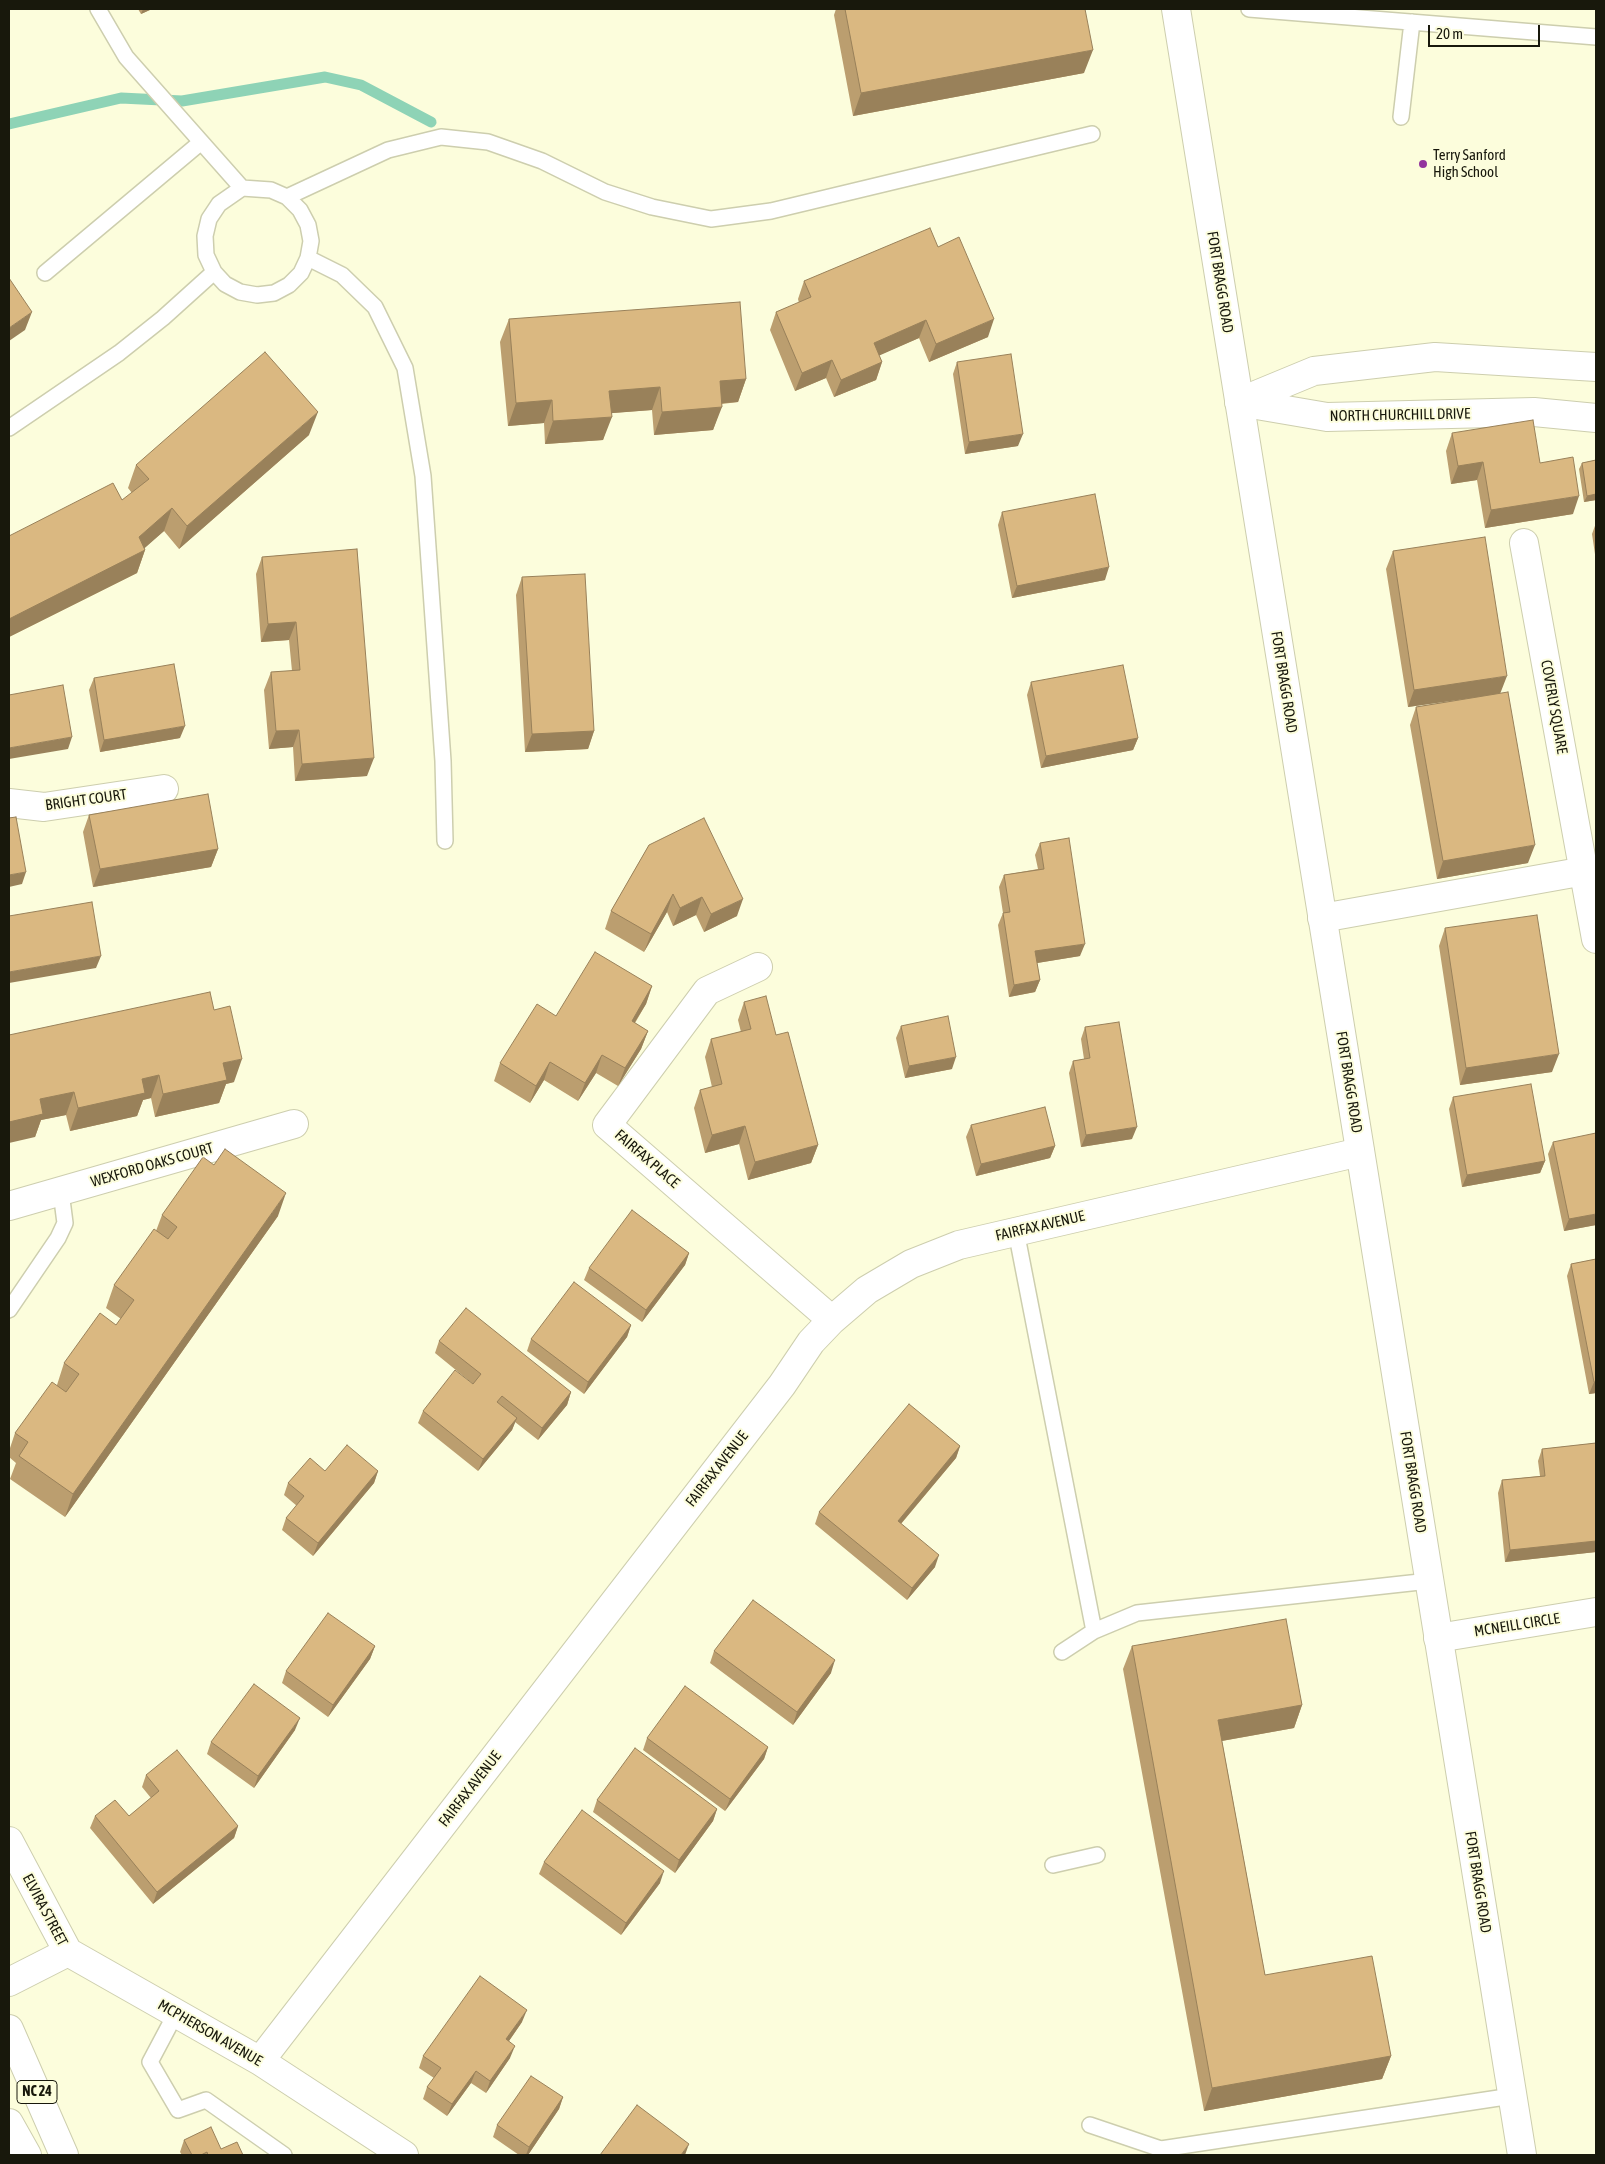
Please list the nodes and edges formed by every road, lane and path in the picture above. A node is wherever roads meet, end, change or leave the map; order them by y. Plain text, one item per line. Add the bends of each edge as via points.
1 (98, 9) edge
2 (1176, 9) edge
3 (1249, 9) edge
4 (1412, 22) junction
5 (1596, 37) edge
6 (1401, 116) dead end
7 (1092, 134) dead end
8 (200, 143) junction
9 (242, 188) junction
10 (287, 197) junction
11 (308, 258) junction
12 (214, 272) junction
13 (45, 274) dead end
14 (1596, 366) edge
15 (1239, 402) junction
16 (1596, 418) edge
17 (9, 428) edge
18 (1524, 543) dead end
19 (164, 789) dead end
20 (9, 803) edge
21 (445, 841) dead end
22 (1590, 870) edge
23 (1322, 918) junction
24 (1596, 938) edge
25 (758, 967) dead end
26 (294, 1124) dead end
27 (1360, 1152) junction
28 (61, 1192) junction
29 (9, 1206) edge
30 (1016, 1231) junction
31 (9, 1310) edge
32 (832, 1320) junction
33 (1429, 1581) junction
34 (1596, 1612) edge
35 (1094, 1630) junction
36 (1438, 1638) junction
37 (1062, 1652) dead end
38 (9, 1841) edge
39 (1097, 1855) dead end
40 (1053, 1865) dead end
41 (68, 1952) junction
42 (9, 1982) edge
43 (176, 2013) junction
44 (9, 2029) edge
45 (260, 2061) junction
46 (1512, 2096) junction
47 (9, 2123) edge
48 (1090, 2124) dead end
49 (27, 2155) edge
50 (64, 2155) edge
51 (284, 2155) edge
52 (404, 2155) edge
53 (1522, 2155) edge

1 - 8 lane via 126,56
2 - 15 street, FORT BRAGG ROAD
3 - 4 lane
4 - 5 lane
4 - 6 lane
7 - 10 lane via 771,211 711,219 652,207 605,192 542,161 488,142 441,137 388,150
8 - 9 lane
8 - 13 lane
9 - 10 lane via 270,190
9 - 12 lane via 220,204 209,219 205,236 206,255
10 - 11 lane via 300,210 308,225 311,242
11 - 12 lane via 301,273 289,285 257,295 240,292 225,284
11 - 21 lane via 342,275 374,307 405,368 423,476 443,761
12 - 17 lane via 120,352
14 - 15 street via 1435,357 1314,371
15 - 16 street, NORTH CHURCHILL DRIVE via 1327,417 1534,412
15 - 23 street, FORT BRAGG ROAD
18 - 22 street, COVERLY SQUARE
19 - 20 street, BRIGHT COURT via 44,807
22 - 23 street
22 - 24 street, COVERLY SQUARE
23 - 27 street, FORT BRAGG ROAD
25 - 32 street, FAIRFAX PLACE via 707,991 607,1125
26 - 28 street, WEXFORD OAKS COURT
27 - 30 street, FAIRFAX AVENUE
27 - 33 street, FORT BRAGG ROAD
28 - 29 street, WEXFORD OAKS COURT
28 - 31 lane via 65,1223
30 - 32 street, FAIRFAX AVENUE via 959,1244 911,1264 867,1290
30 - 35 lane
32 - 45 street, FAIRFAX AVENUE via 811,1342 782,1385
33 - 35 lane via 1137,1613
33 - 36 street, FORT BRAGG ROAD
34 - 36 street, MCNEILL CIRCLE
35 - 37 lane
36 - 46 street, FORT BRAGG ROAD
38 - 41 street, ELVIRA STREET
39 - 40 lane
41 - 42 street
41 - 43 street, MCPHERSON AVENUE
43 - 45 street, MCPHERSON AVENUE
43 - 51 lane via 150,2062 178,2110 206,2100
44 - 50 street, NC 24
45 - 52 street, MCPHERSON AVENUE
46 - 48 lane via 1160,2150
46 - 53 street, FORT BRAGG ROAD
47 - 49 street

